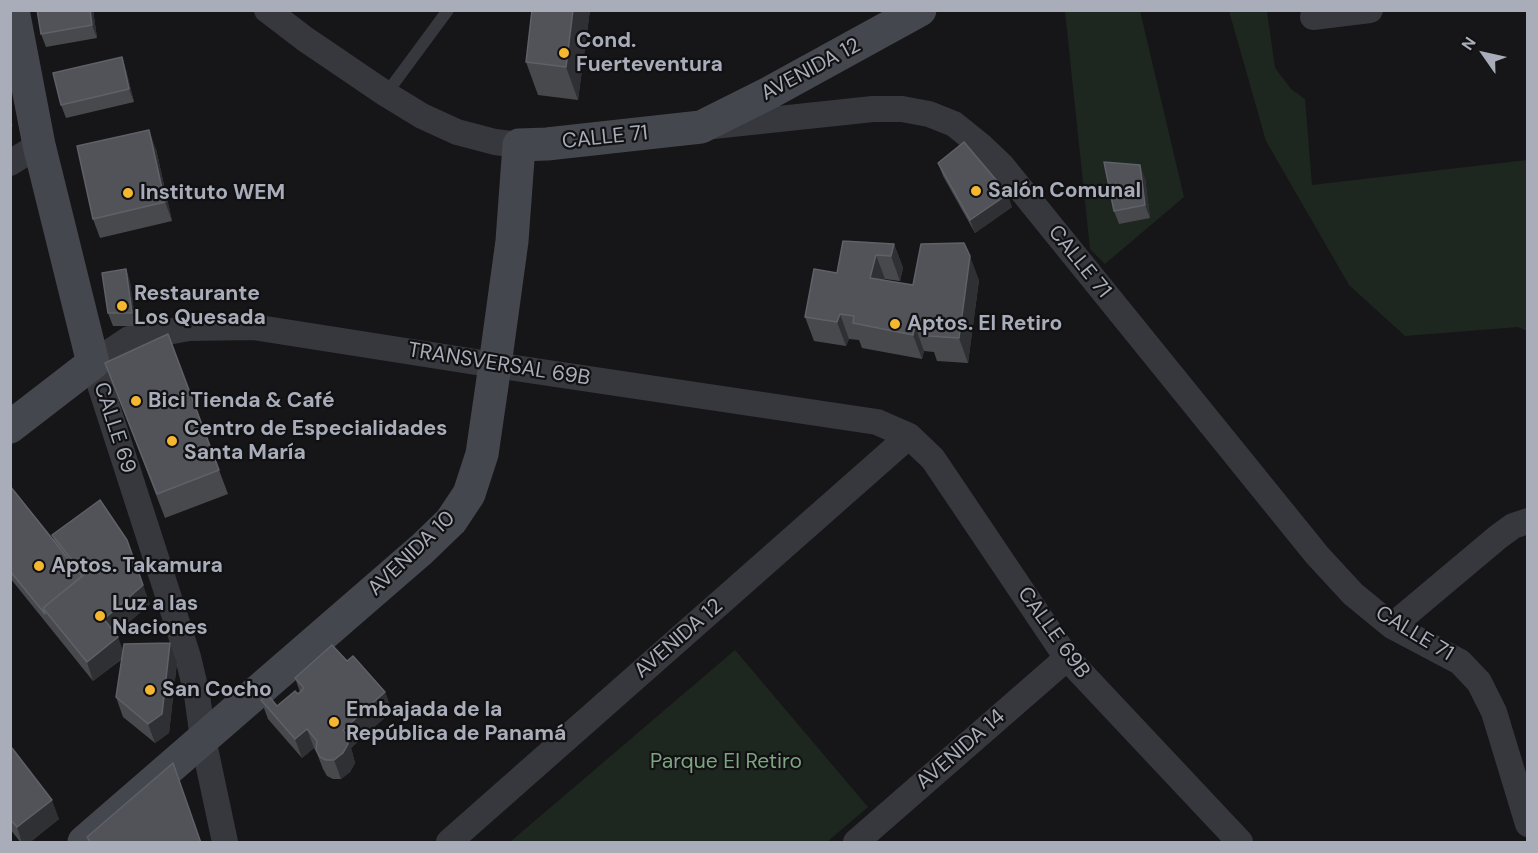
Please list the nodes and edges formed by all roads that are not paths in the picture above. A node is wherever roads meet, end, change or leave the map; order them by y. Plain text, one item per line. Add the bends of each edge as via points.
1 (13, 10) edge
2 (267, 10) edge
3 (448, 10) edge
4 (920, 10) edge
5 (1370, 10) edge
6 (1313, 17) dead end
7 (386, 94) junction
8 (701, 127) junction
9 (519, 145) junction
10 (39, 146) junction
11 (10, 163) edge
12 (93, 363) junction
13 (495, 365) junction
14 (10, 427) edge
15 (909, 436) junction
16 (1527, 521) edge
17 (1392, 626) junction
18 (1067, 658) junction
19 (203, 739) junction
20 (1527, 824) edge
21 (84, 843) edge
22 (225, 843) edge
23 (449, 843) edge
24 (855, 843) edge
25 (1240, 843) edge

1 - 10 street, CALLE 69
2 - 7 street, CALLE 71
3 - 7 lane
4 - 8 street, AVENIDA 12
5 - 6 street
7 - 9 street, CALLE 71 via 457,132
8 - 9 street, CALLE 71
8 - 17 street, CALLE 71 via 873,109 902,109 954,124 1002,166 1317,555 1353,594
9 - 13 street, AVENIDA 10 via 512,241
10 - 11 street
10 - 12 street, CALLE 69
12 - 13 street, TRANSVERSAL 69B via 129,339 189,328 253,327
12 - 14 street
12 - 19 street, CALLE 69 via 188,657
13 - 15 street, TRANSVERSAL 69B via 877,422
13 - 19 street, AVENIDA 10 via 482,454 469,495 451,521
15 - 18 street, CALLE 69B via 933,459
15 - 23 street, AVENIDA 12
16 - 17 street via 1498,537
17 - 20 street, CALLE 71 via 1461,662 1479,682 1494,712
18 - 24 street, AVENIDA 14
18 - 25 street, CALLE 69B
19 - 21 street, AVENIDA 10
19 - 22 street, CALLE 69

